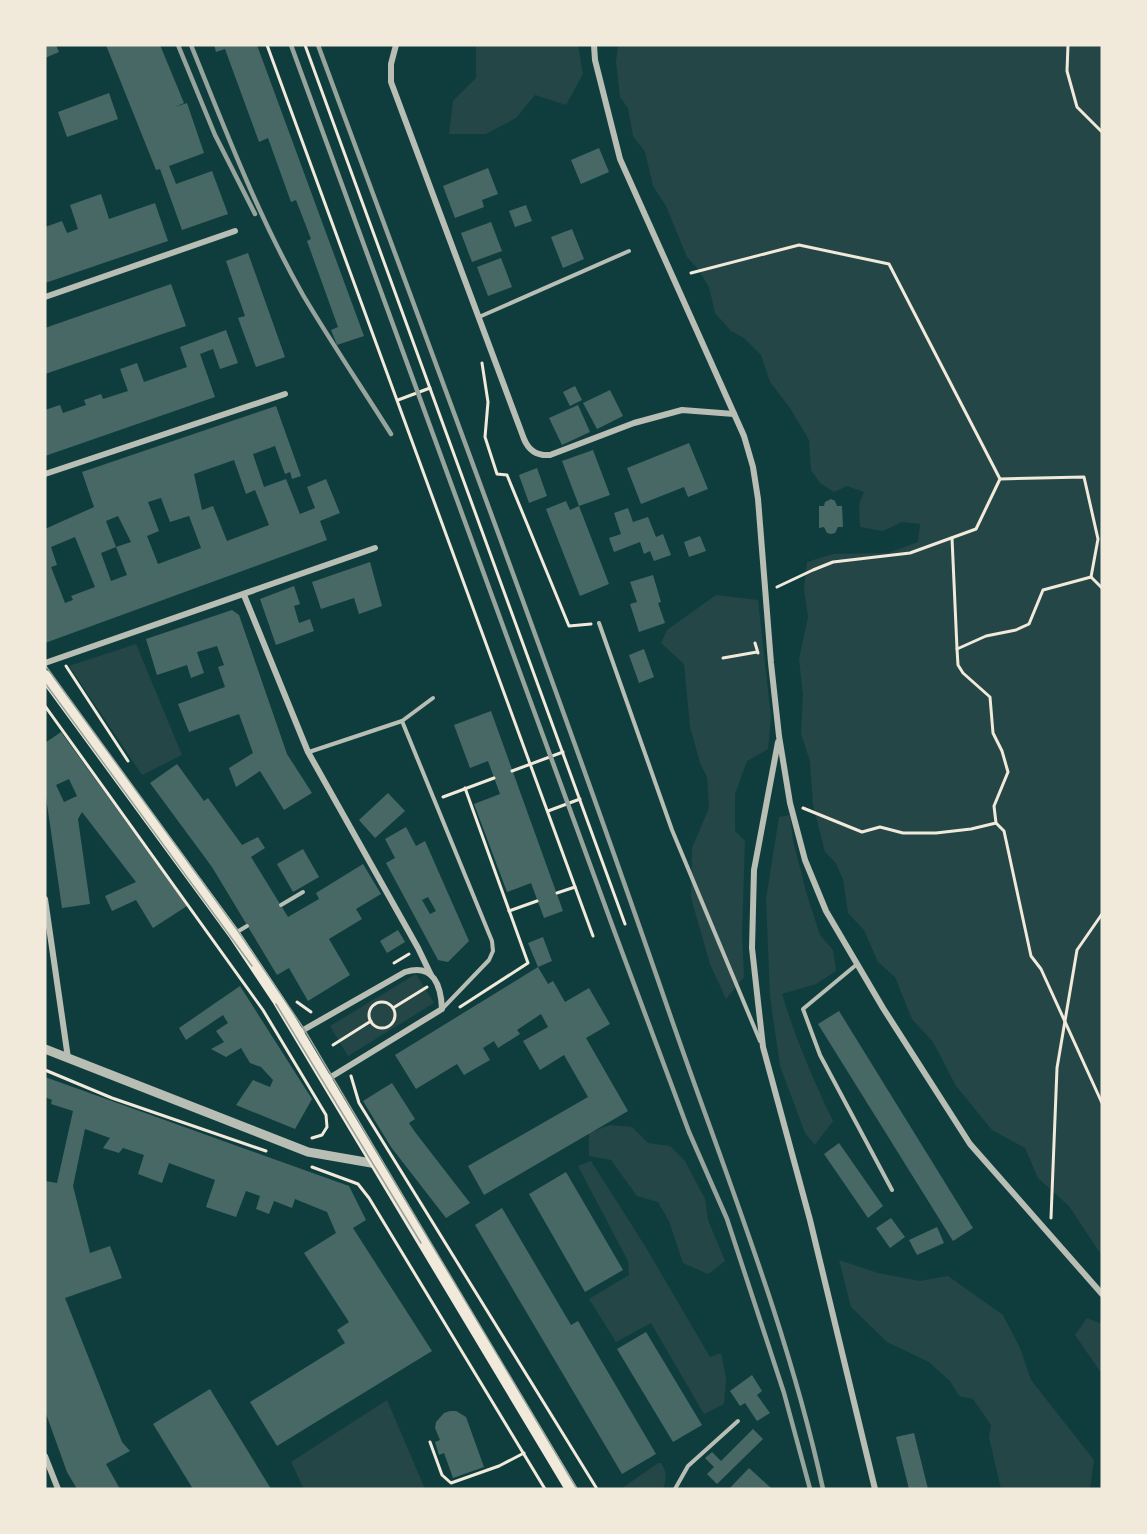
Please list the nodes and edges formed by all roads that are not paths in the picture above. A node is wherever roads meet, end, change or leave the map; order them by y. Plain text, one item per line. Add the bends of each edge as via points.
1 (396, 45) edge
2 (594, 45) edge
3 (235, 231) dead end
4 (629, 250) dead end
5 (45, 297) edge
6 (479, 317) junction
7 (285, 394) dead end
8 (734, 414) junction
9 (45, 474) edge
10 (375, 548) dead end
11 (244, 595) junction
12 (599, 623) road end
13 (45, 663) edge
14 (45, 676) edge
15 (432, 698) dead end
16 (402, 721) junction
17 (779, 736) junction
18 (308, 753) junction
19 (303, 892) dead end
20 (45, 899) edge
21 (281, 905) dead end
22 (246, 926) dead end
23 (234, 934) junction
24 (856, 965) junction
25 (431, 975) junction
26 (442, 1009) junction
27 (298, 1033) junction
28 (763, 1047) junction
29 (45, 1049) edge
30 (68, 1058) junction
31 (326, 1080) junction
32 (377, 1164) junction
33 (892, 1190) dead end
34 (1102, 1294) edge
35 (738, 1421) dead end
36 (45, 1456) edge
37 (58, 1489) edge
38 (571, 1489) edge
39 (675, 1489) edge
40 (875, 1489) edge

1 - 6 street via 391,82
2 - 8 street via 620,159
3 - 5 street
4 - 6 lane
6 - 8 street via 527,445 537,454 556,453 634,423 682,410
7 - 9 street
8 - 17 street via 753,467 758,499
10 - 11 street
11 - 13 street
11 - 18 street
12 - 28 lane via 672,830
14 - 23 main road
15 - 16 lane
16 - 18 lane
16 - 26 lane via 492,941 489,960
17 - 24 street via 805,860 826,911
17 - 28 street via 754,870 752,948
18 - 25 street
19 - 21 lane
20 - 30 street
22 - 23 lane
23 - 27 main road
24 - 33 lane via 803,1009 820,1055
24 - 34 street via 970,1144
25 - 26 street via 441,993
25 - 27 street via 416,970 405,972
26 - 31 street
27 - 31 main road
28 - 40 street via 810,1220
29 - 30 street
30 - 32 street via 308,1152
31 - 32 main road
32 - 38 main road
35 - 39 lane via 688,1466
36 - 37 street

